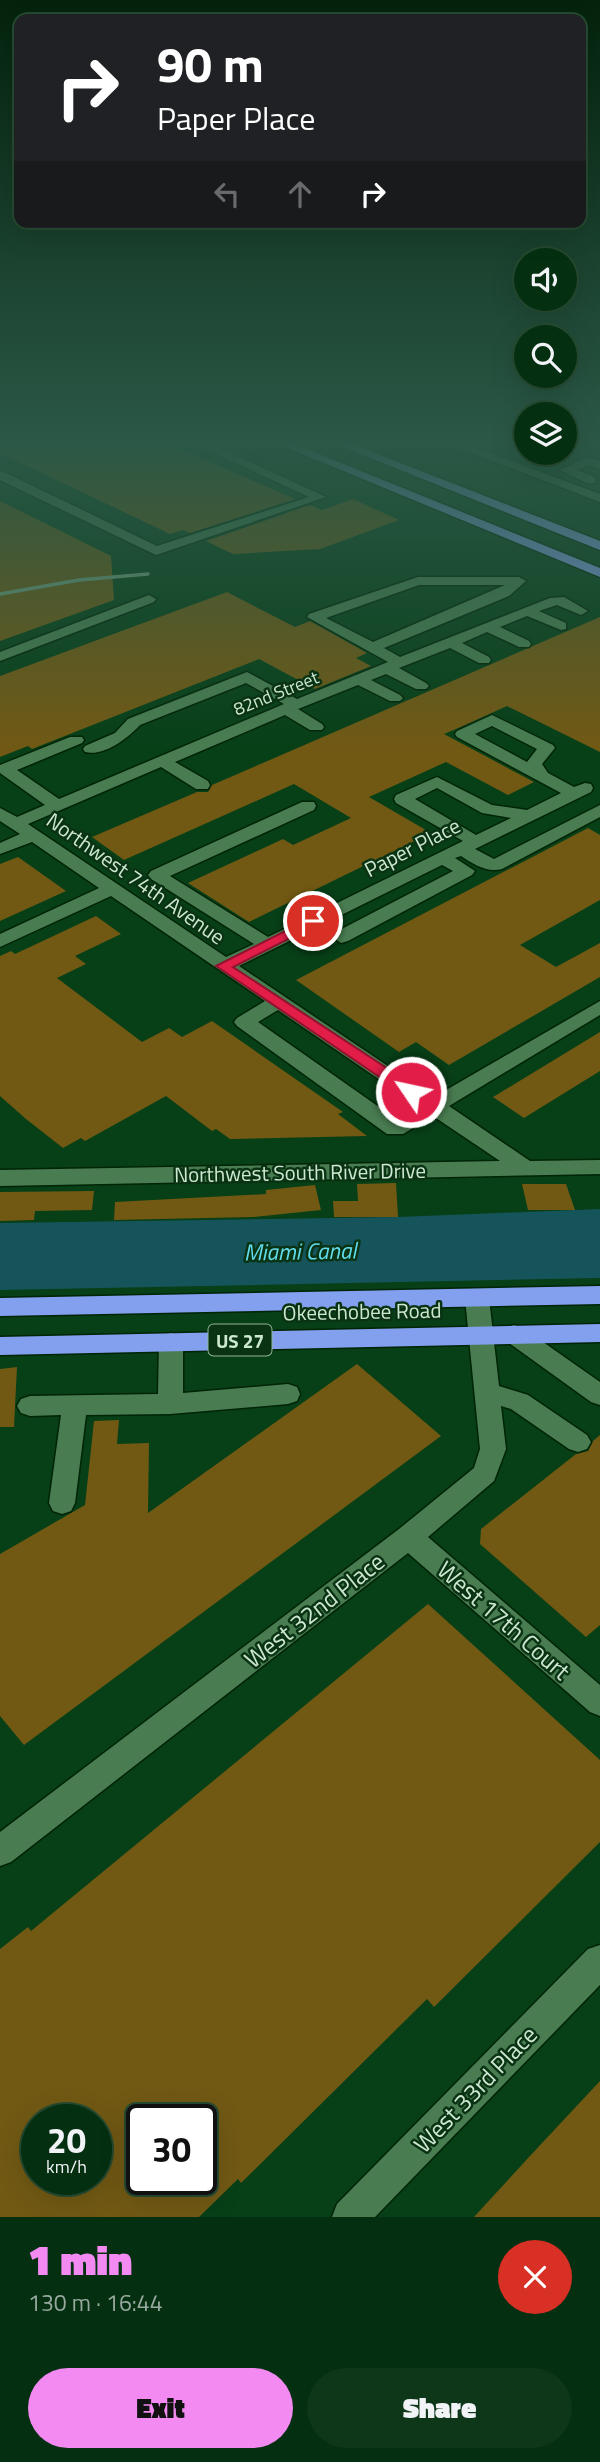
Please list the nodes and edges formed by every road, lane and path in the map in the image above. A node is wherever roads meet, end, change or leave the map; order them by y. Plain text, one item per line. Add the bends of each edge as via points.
1 (138, 542) edge
2 (185, 542) edge
3 (524, 542) edge
4 (557, 542) edge
5 (598, 568) edge
6 (149, 599) dead end
7 (527, 611) junction
8 (582, 611) dead end
9 (561, 626) dead end
10 (487, 628) junction
11 (450, 642) junction
12 (524, 644) dead end
13 (372, 648) junction
14 (0, 657) edge
15 (484, 660) dead end
16 (393, 666) junction
17 (359, 680) junction
18 (421, 686) dead end
19 (395, 698) dead end
20 (292, 707) junction
21 (473, 710) dead end
22 (492, 720) junction
23 (316, 727) dead end
24 (76, 740) dead end
25 (91, 749) dead end
26 (162, 761) junction
27 (542, 776) junction
28 (202, 785) dead end
29 (579, 791) junction
30 (600, 803) edge
31 (58, 806) junction
32 (308, 806) dead end
33 (600, 810) edge
34 (528, 815) junction
35 (8, 818) edge
36 (34, 835) junction
37 (468, 844) junction
38 (0, 849) edge
39 (441, 858) junction
40 (406, 875) junction
41 (112, 889) junction
42 (428, 891) junction
43 (341, 937) dead end
44 (0, 941) edge
45 (267, 944) junction
46 (223, 966) junction
47 (278, 1002) junction
48 (600, 1007) edge
49 (320, 1031) junction
50 (286, 1052) junction
51 (434, 1107) junction
52 (600, 1167) edge
53 (525, 1168) junction
54 (0, 1178) edge
55 (600, 1295) edge
56 (477, 1298) junction
57 (0, 1307) edge
58 (600, 1333) edge
59 (514, 1334) junction
60 (480, 1335) junction
61 (171, 1342) junction
62 (0, 1346) edge
63 (486, 1392) junction
64 (288, 1394) dead end
65 (600, 1395) edge
66 (170, 1404) junction
67 (30, 1406) dead end
68 (75, 1406) junction
69 (578, 1442) dead end
70 (62, 1503) dead end
71 (409, 1537) junction
72 (600, 1703) edge
73 (0, 1852) edge
74 (600, 1961) edge
75 (350, 2217) edge

1 - 2 street via 156,551
3 - 5 highway
4 - 5 highway
6 - 14 street
7 - 8 street, 82nd Street via 559,600
7 - 9 street
7 - 10 street, 82nd Street
10 - 11 street, 82nd Street
10 - 12 street
11 - 15 street
11 - 16 street, 82nd Street
13 - 13 street via 314,617 418,581 519,581 504,593
13 - 16 street
16 - 17 street, 82nd Street
16 - 18 street
17 - 19 street
17 - 20 street, 82nd Street
20 - 23 street
20 - 25 street via 247,677 134,722 121,736
20 - 26 street, 82nd Street
21 - 22 street
22 - 27 street via 547,748 534,764
22 - 27 street via 463,734
24 - 31 street via 5,769
26 - 28 street
26 - 31 street, 82nd Street
27 - 29 street
29 - 30 street
29 - 34 street, Paper Place
31 - 35 street, 82nd Street
32 - 45 street via 157,875
33 - 37 street via 496,865 483,862
34 - 37 street, Paper Place
34 - 37 street via 488,808 438,782 402,799
35 - 36 street, Northwest 74th Avenue
36 - 38 street
36 - 41 street, Northwest 74th Avenue
37 - 39 street, Paper Place
39 - 40 street, Paper Place
39 - 42 street via 466,871
40 - 42 street
40 - 45 street, Paper Place
41 - 44 street
41 - 46 street, Northwest 74th Avenue
42 - 43 street
45 - 46 street, Paper Place
46 - 47 street, Northwest 74th Avenue
47 - 49 street, Northwest 74th Avenue
47 - 50 street via 244,1022
48 - 51 street
49 - 50 street
49 - 51 street, Northwest 74th Avenue
50 - 51 street via 396,1129
51 - 53 street, Northwest 74th Avenue
52 - 53 street, Northwest South River Drive
53 - 54 street, Northwest South River Drive
55 - 56 highway, Okeechobee Road / US 27
56 - 57 highway, Okeechobee Road / US 27
56 - 60 street, West 32nd Place
58 - 59 highway, Okeechobee Road / US 27
59 - 60 highway, Okeechobee Road / US 27
59 - 65 street
60 - 61 highway, Okeechobee Road / US 27
60 - 63 street, West 32nd Place
61 - 62 highway, Okeechobee Road / US 27
61 - 66 street
63 - 69 street via 519,1402
63 - 71 street, West 32nd Place via 493,1449 485,1474
64 - 66 street
66 - 68 street
67 - 68 street
68 - 70 street
71 - 72 street, West 17th Court
71 - 73 street, West 32nd Place
74 - 75 street, West 33rd Place

